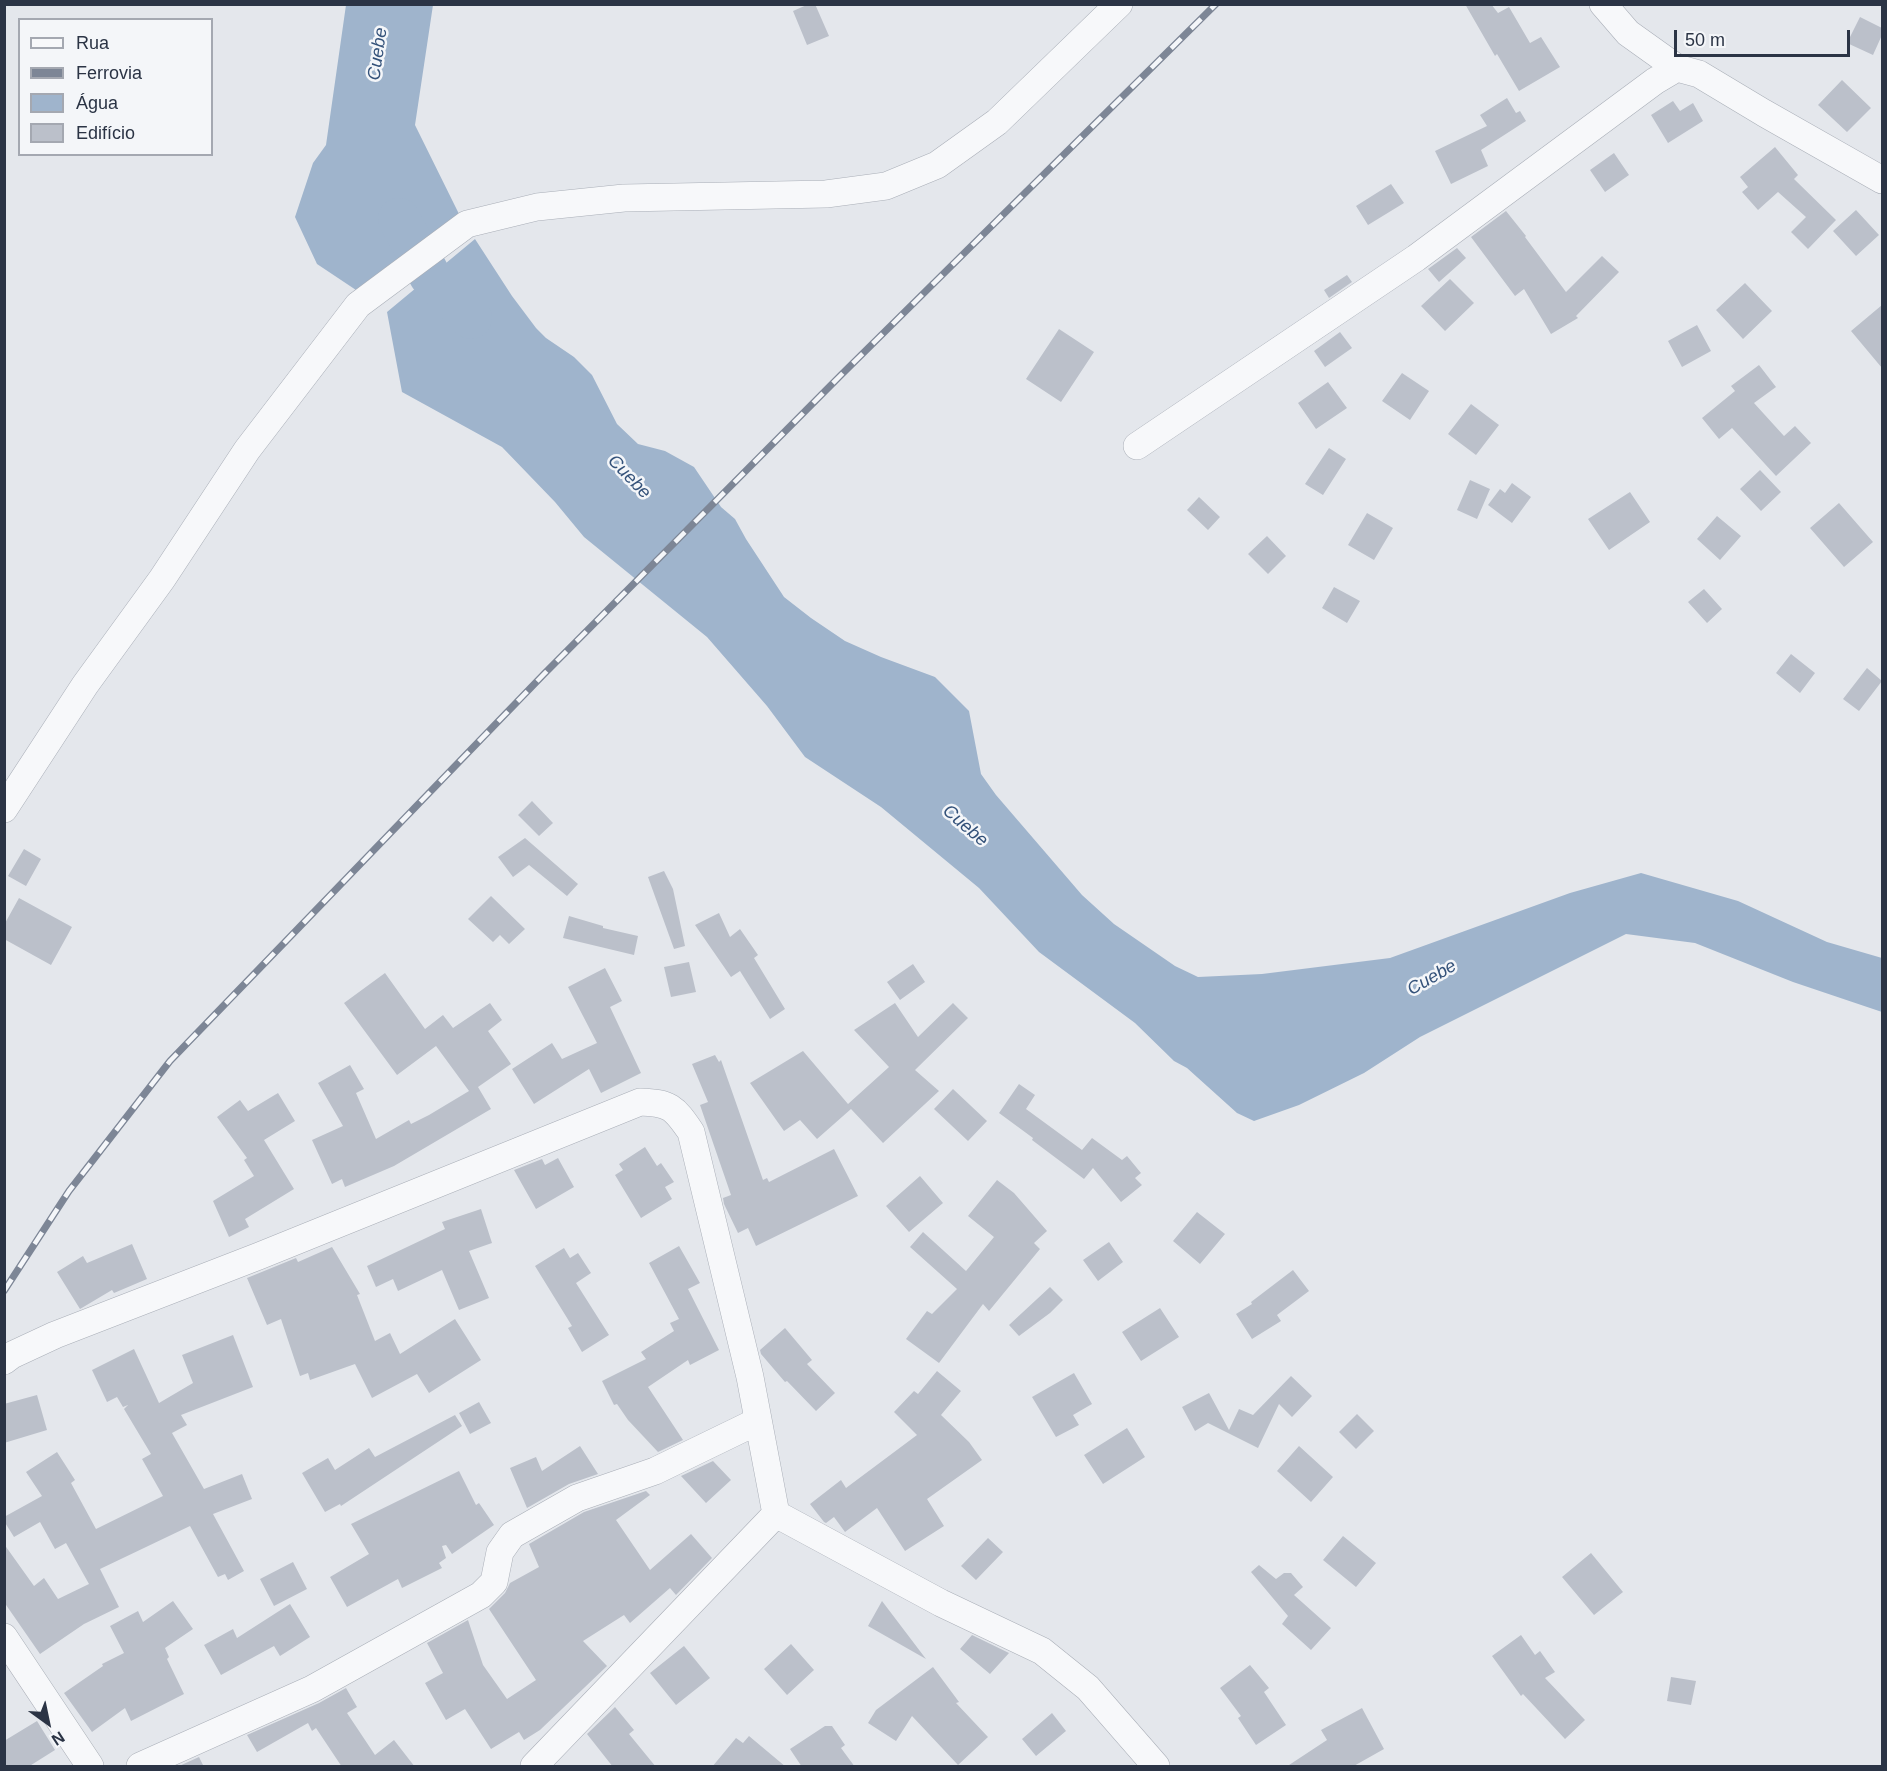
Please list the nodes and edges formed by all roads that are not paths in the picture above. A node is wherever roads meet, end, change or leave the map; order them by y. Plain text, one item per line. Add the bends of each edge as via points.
1 (1119, 4) edge
2 (1603, 4) edge
3 (1677, 68) junction
4 (1882, 180) edge
5 (1137, 446) dead end
6 (4, 809) edge
7 (4, 1361) edge
8 (758, 1421) junction
9 (776, 1514) junction
10 (4, 1638) edge
11 (90, 1767) edge
12 (140, 1767) edge
13 (534, 1767) edge
14 (1156, 1767) edge

1 - 6 street via 997,122 937,165 886,186 826,194 624,198 537,207 467,224 358,305 248,450
2 - 3 street via 1628,33
3 - 4 street via 1700,74
3 - 5 street via 1416,258
7 - 8 street via 55,1335 640,1102 662,1103 678,1113 691,1132
8 - 9 street
8 - 12 street via 655,1470 577,1498 512,1535 500,1552 494,1582 481,1595 312,1689
9 - 13 street
9 - 14 street via 941,1603 1042,1651 1088,1688
10 - 11 street

